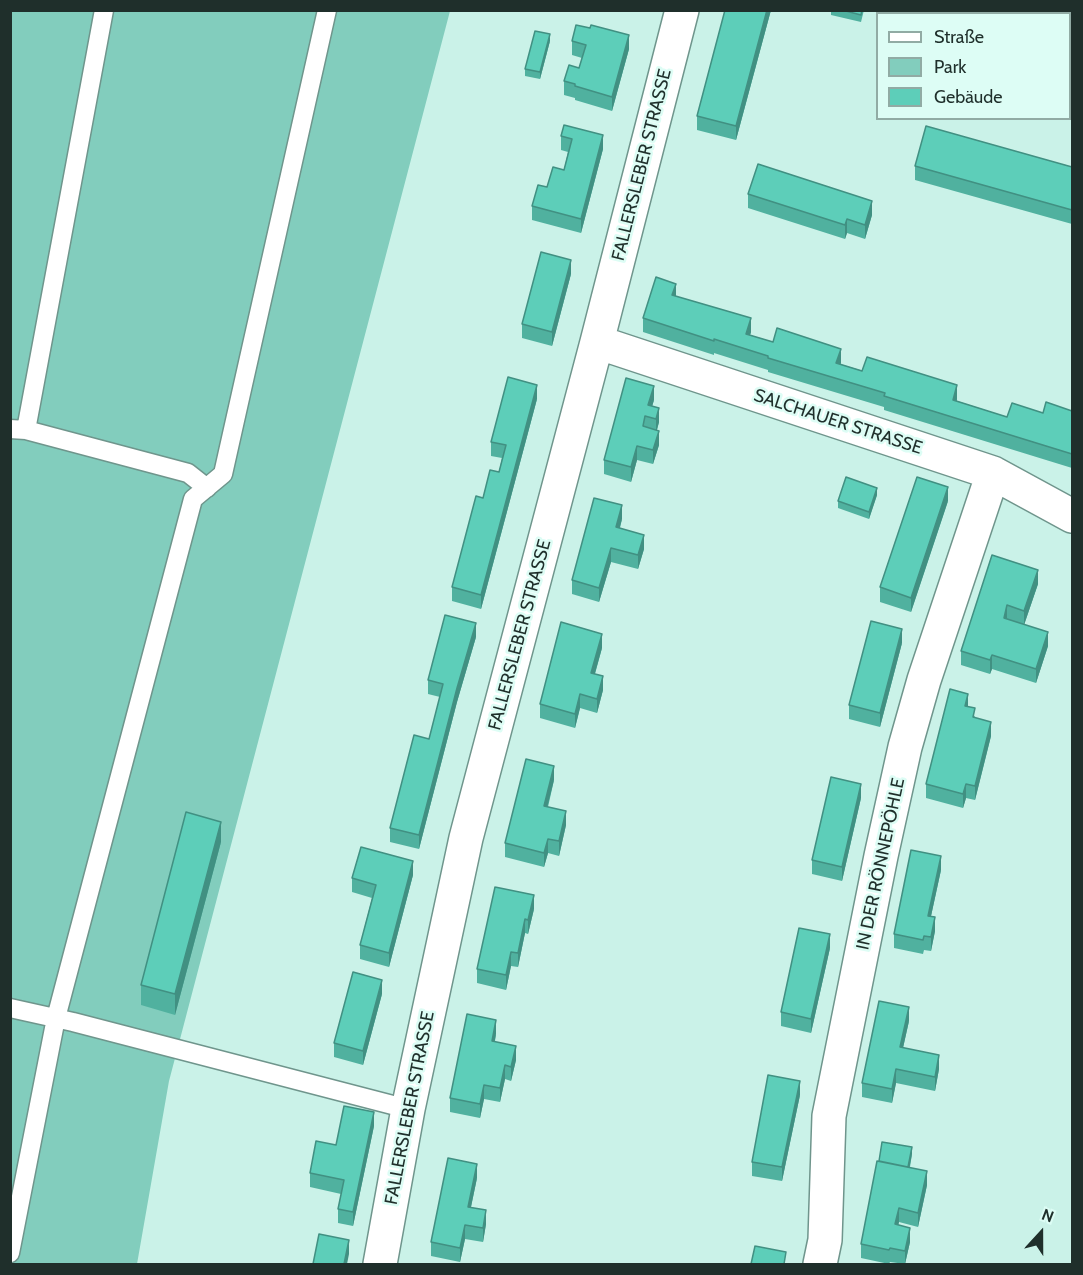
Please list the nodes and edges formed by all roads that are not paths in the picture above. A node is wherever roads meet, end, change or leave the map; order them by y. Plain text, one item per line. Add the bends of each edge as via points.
1 (104, 10) edge
2 (327, 10) edge
3 (682, 10) edge
4 (597, 342) junction
5 (18, 429) edge
6 (993, 473) junction
7 (207, 488) junction
8 (1072, 516) edge
9 (10, 1008) edge
10 (56, 1018) junction
11 (408, 1109) junction
12 (10, 1252) edge
13 (380, 1264) edge
14 (820, 1264) edge

1 - 5 lane
2 - 7 lane via 223,474
3 - 4 street, FALLERSLEBER STRASSE
4 - 6 street, SALCHAUER STRASSE
4 - 11 street, FALLERSLEBER STRASSE via 466,838
5 - 7 lane via 188,473
6 - 8 street, SALCHAUER STRASSE
6 - 14 street, IN DER RÖNNEPÖHLE via 924,680 881,856 829,1116 825,1240
7 - 10 lane via 193,500
9 - 10 lane
10 - 11 lane
10 - 12 lane
11 - 13 street, FALLERSLEBER STRASSE

